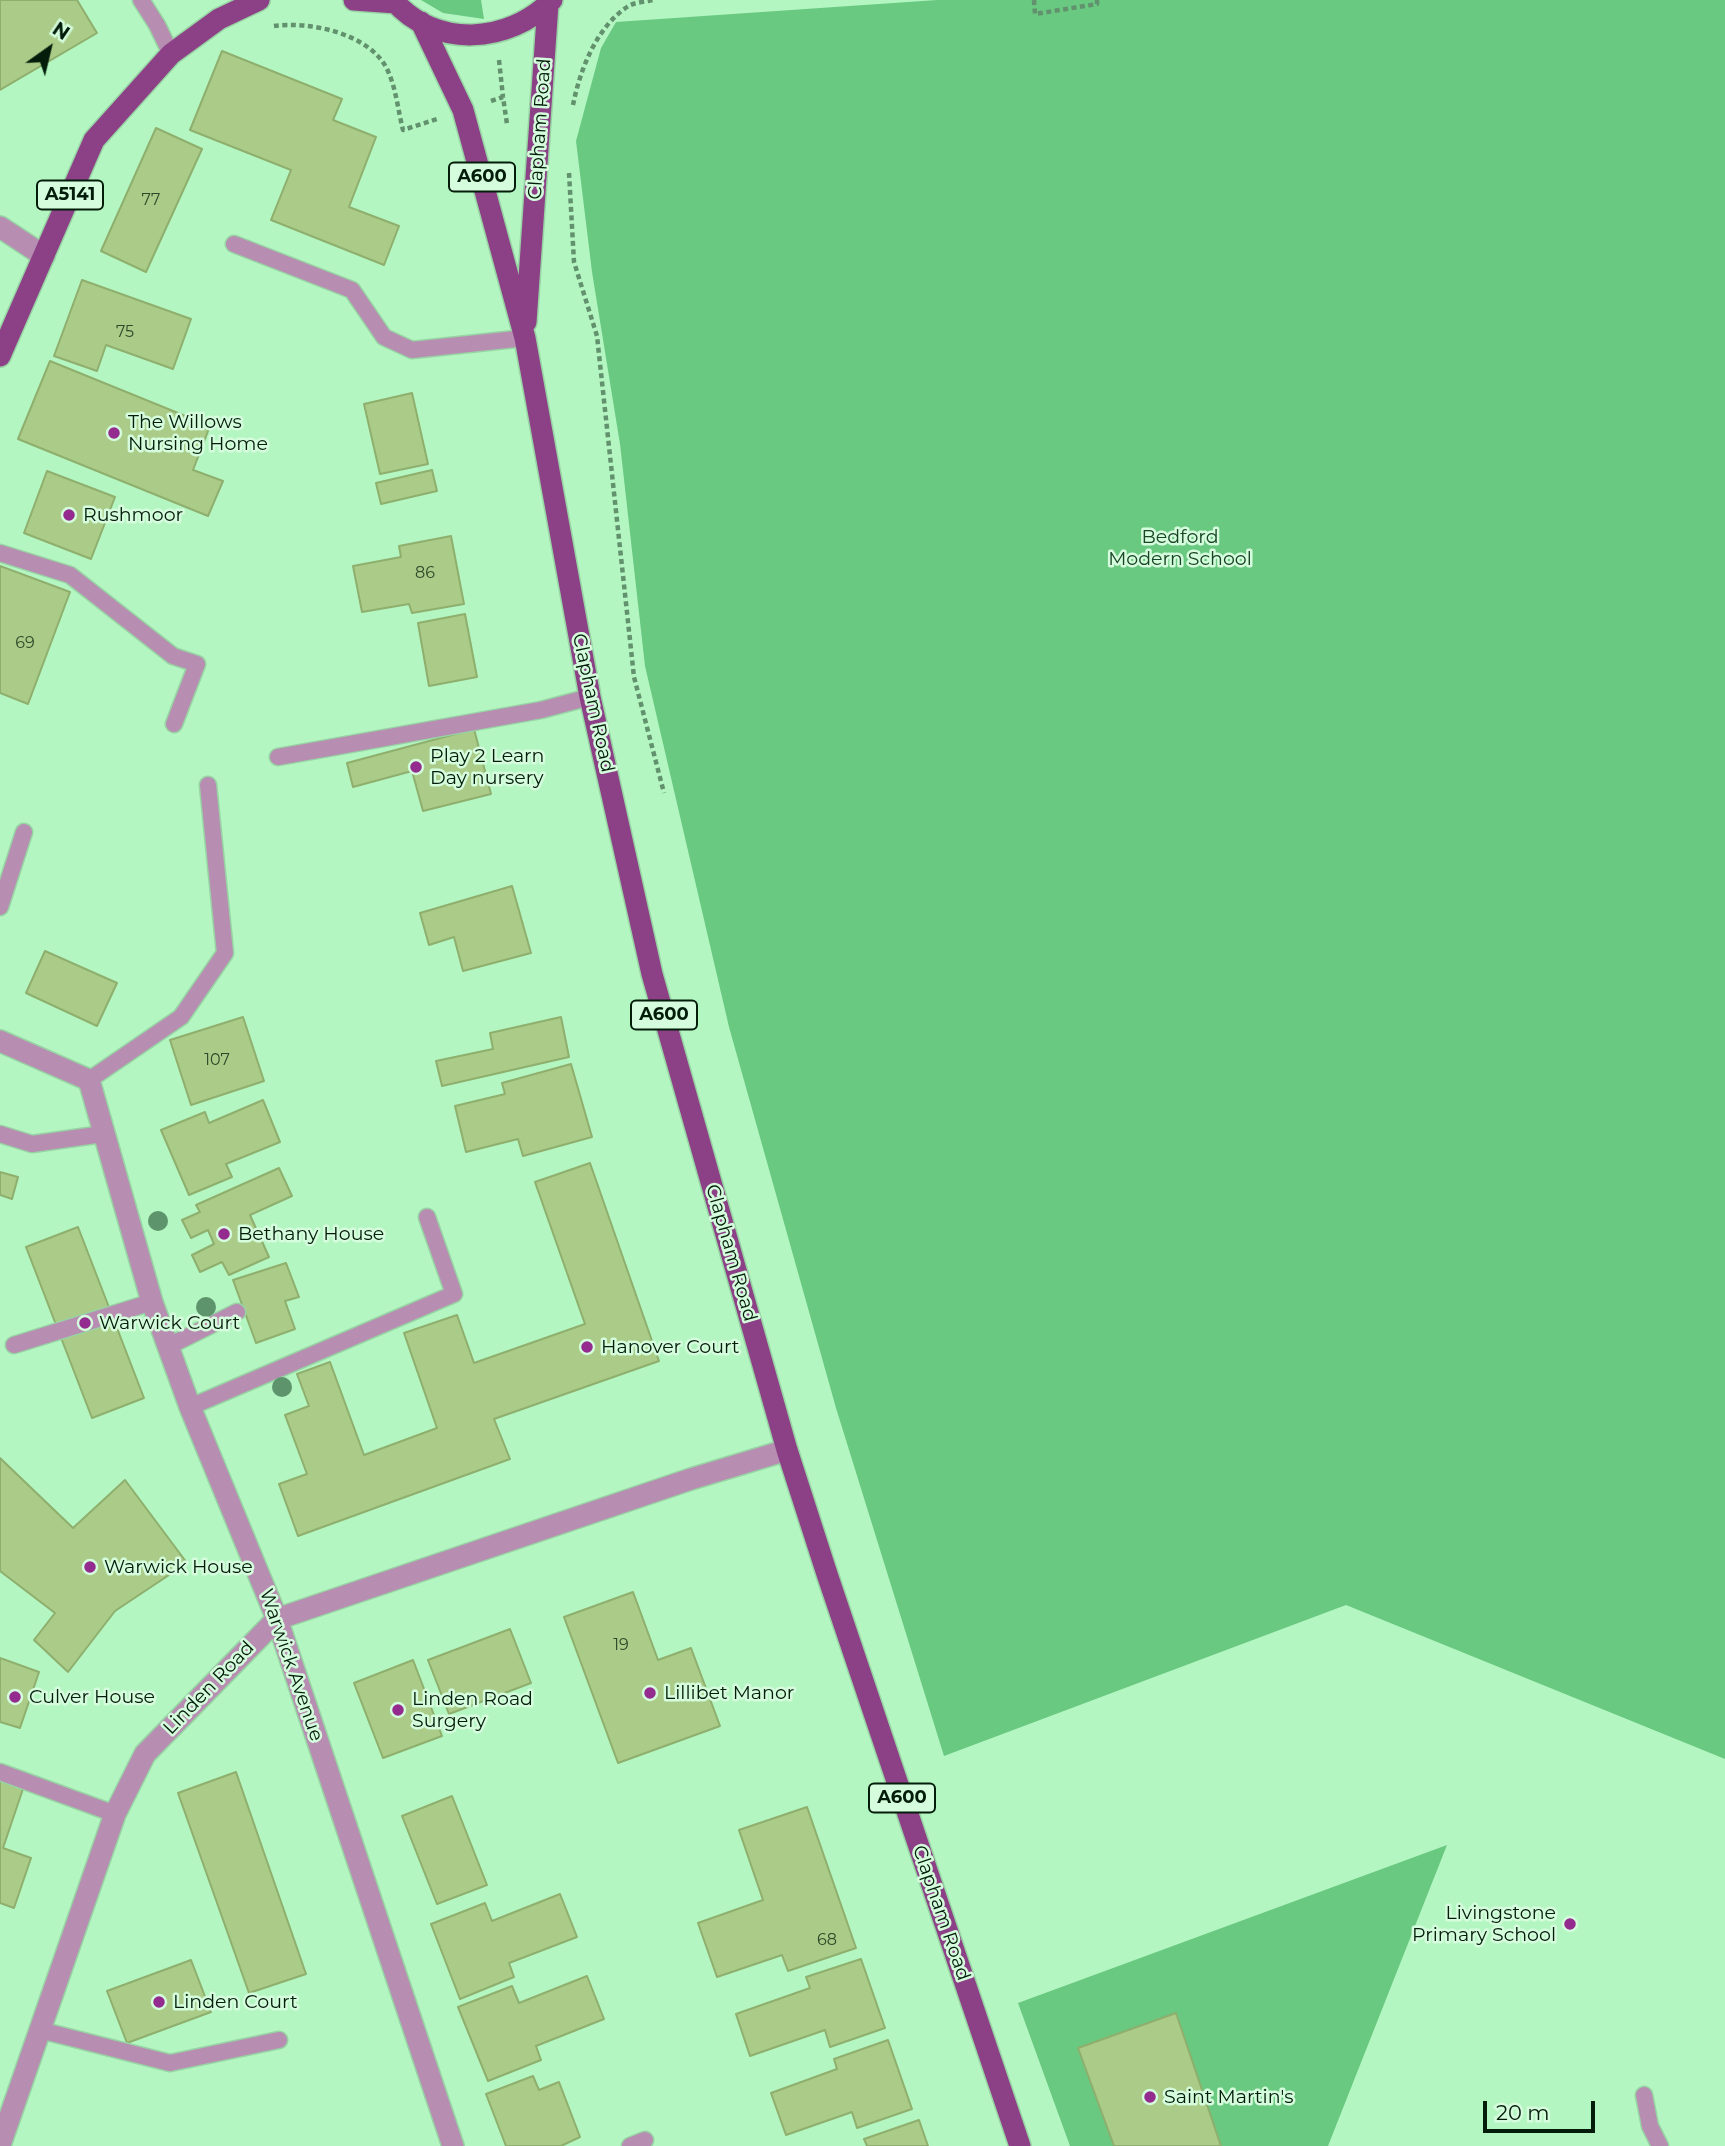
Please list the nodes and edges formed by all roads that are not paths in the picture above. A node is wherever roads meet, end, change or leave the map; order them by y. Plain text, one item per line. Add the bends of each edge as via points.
1 (141, 0) edge
2 (258, 0) edge
3 (354, 0) edge
4 (395, 2) edge
5 (550, 2) edge
6 (421, 22) junction
7 (171, 54) junction
8 (0, 227) edge
9 (234, 244) dead end
10 (44, 256) junction
11 (525, 338) junction
12 (0, 356) edge
13 (0, 553) edge
14 (590, 697) junction
15 (174, 724) dead end
16 (278, 757) dead end
17 (208, 785) dead end
18 (24, 832) dead end
19 (0, 907) edge
20 (0, 1041) edge
21 (89, 1080) junction
22 (0, 1134) edge
23 (103, 1134) junction
24 (426, 1217) dead end
25 (152, 1303) junction
26 (237, 1312) dead end
27 (14, 1345) dead end
28 (167, 1347) junction
29 (190, 1406) junction
30 (787, 1450) junction
31 (277, 1619) junction
32 (0, 1772) edge
33 (115, 1814) junction
34 (40, 2030) junction
35 (279, 2040) dead end
36 (1644, 2095) dead end
37 (0, 2145) edge
38 (453, 2146) edge
39 (1020, 2146) edge
40 (1660, 2146) edge

1 - 7 lane
2 - 7 main road, A5141 via 219,19
3 - 4 main road
4 - 6 main road, A600
5 - 6 main road, A600 via 524,22 496,33 470,36
5 - 11 main road, Clapham Road / A600
6 - 11 main road, Clapham Road / A600 via 463,110
7 - 10 main road, A5141 via 94,140
8 - 10 street
9 - 11 lane via 352,290 384,337 412,350
10 - 12 main road, A5141
11 - 14 main road, Clapham Road / A600
13 - 15 lane via 70,575 173,656 197,664
14 - 16 lane via 541,710
14 - 30 main road, Clapham Road / A600 via 653,974
17 - 21 lane via 225,953 181,1017
18 - 19 lane
20 - 21 street
21 - 23 street, Warwick Avenue
22 - 23 lane via 33,1144
23 - 25 street, Warwick Avenue
24 - 29 lane via 454,1294
25 - 27 lane
25 - 28 street, Warwick Avenue
26 - 28 lane
28 - 29 street, Warwick Avenue
29 - 31 street, Warwick Avenue
30 - 31 street, Linden Road
30 - 39 main road, Clapham Road / A600
31 - 33 street, Linden Road via 145,1754
31 - 38 street, Warwick Avenue
32 - 33 lane
33 - 34 street, Linden Road
34 - 35 lane via 170,2063
34 - 37 street, Linden Road
36 - 40 lane via 1650,2126

